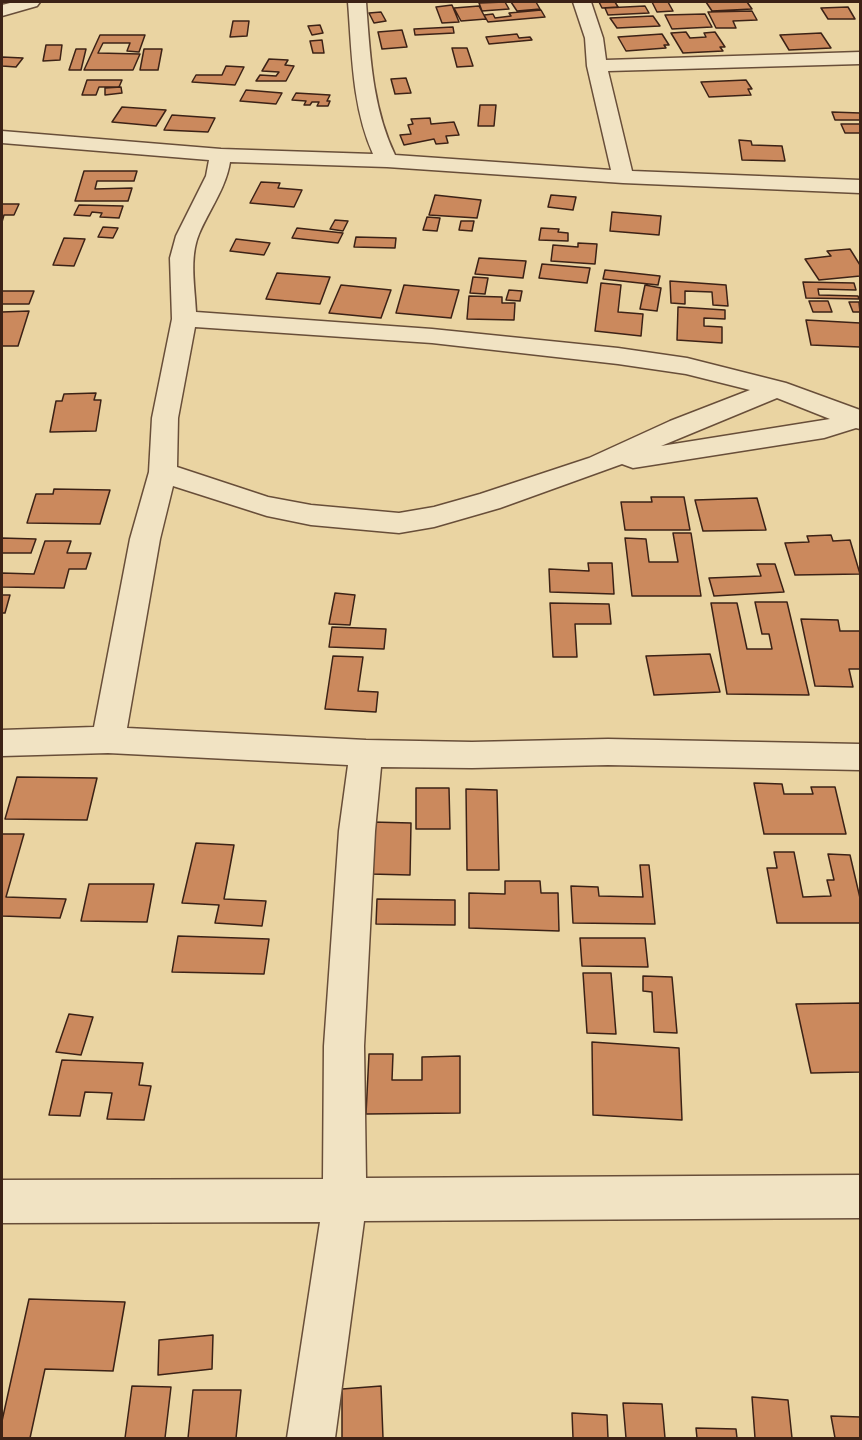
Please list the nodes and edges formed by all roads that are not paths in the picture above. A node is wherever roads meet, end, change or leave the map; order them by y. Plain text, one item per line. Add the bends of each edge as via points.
1 (31, 2) edge
2 (357, 2) edge
3 (582, 2) edge
4 (2, 10) edge
5 (861, 58) edge
6 (597, 66) junction
7 (2, 137) edge
8 (221, 155) junction
9 (387, 161) junction
10 (622, 177) junction
11 (861, 187) edge
12 (184, 319) junction
13 (777, 389) junction
14 (859, 420) edge
15 (599, 464) junction
16 (163, 472) junction
17 (108, 740) junction
18 (2, 743) edge
19 (366, 753) junction
20 (861, 757) edge
21 (861, 1197) edge
22 (345, 1199) junction
23 (2, 1202) edge
24 (311, 1438) edge

1 - 4 street
2 - 9 street via 363,79 376,136
3 - 6 street via 594,38
5 - 6 street
6 - 10 street
7 - 8 street
8 - 9 street
8 - 12 street via 217,176 187,236 182,258
9 - 10 street
10 - 11 street
12 - 13 street via 432,336 618,356 687,366
12 - 16 street via 165,418
13 - 14 street
13 - 15 street via 679,427
14 - 15 street via 824,430
15 - 16 street via 490,501 399,523 311,515 267,506
16 - 17 street via 145,539
17 - 18 street
17 - 19 street
19 - 20 street
19 - 22 street via 357,831 344,1046
21 - 22 street
22 - 23 street
22 - 24 street

